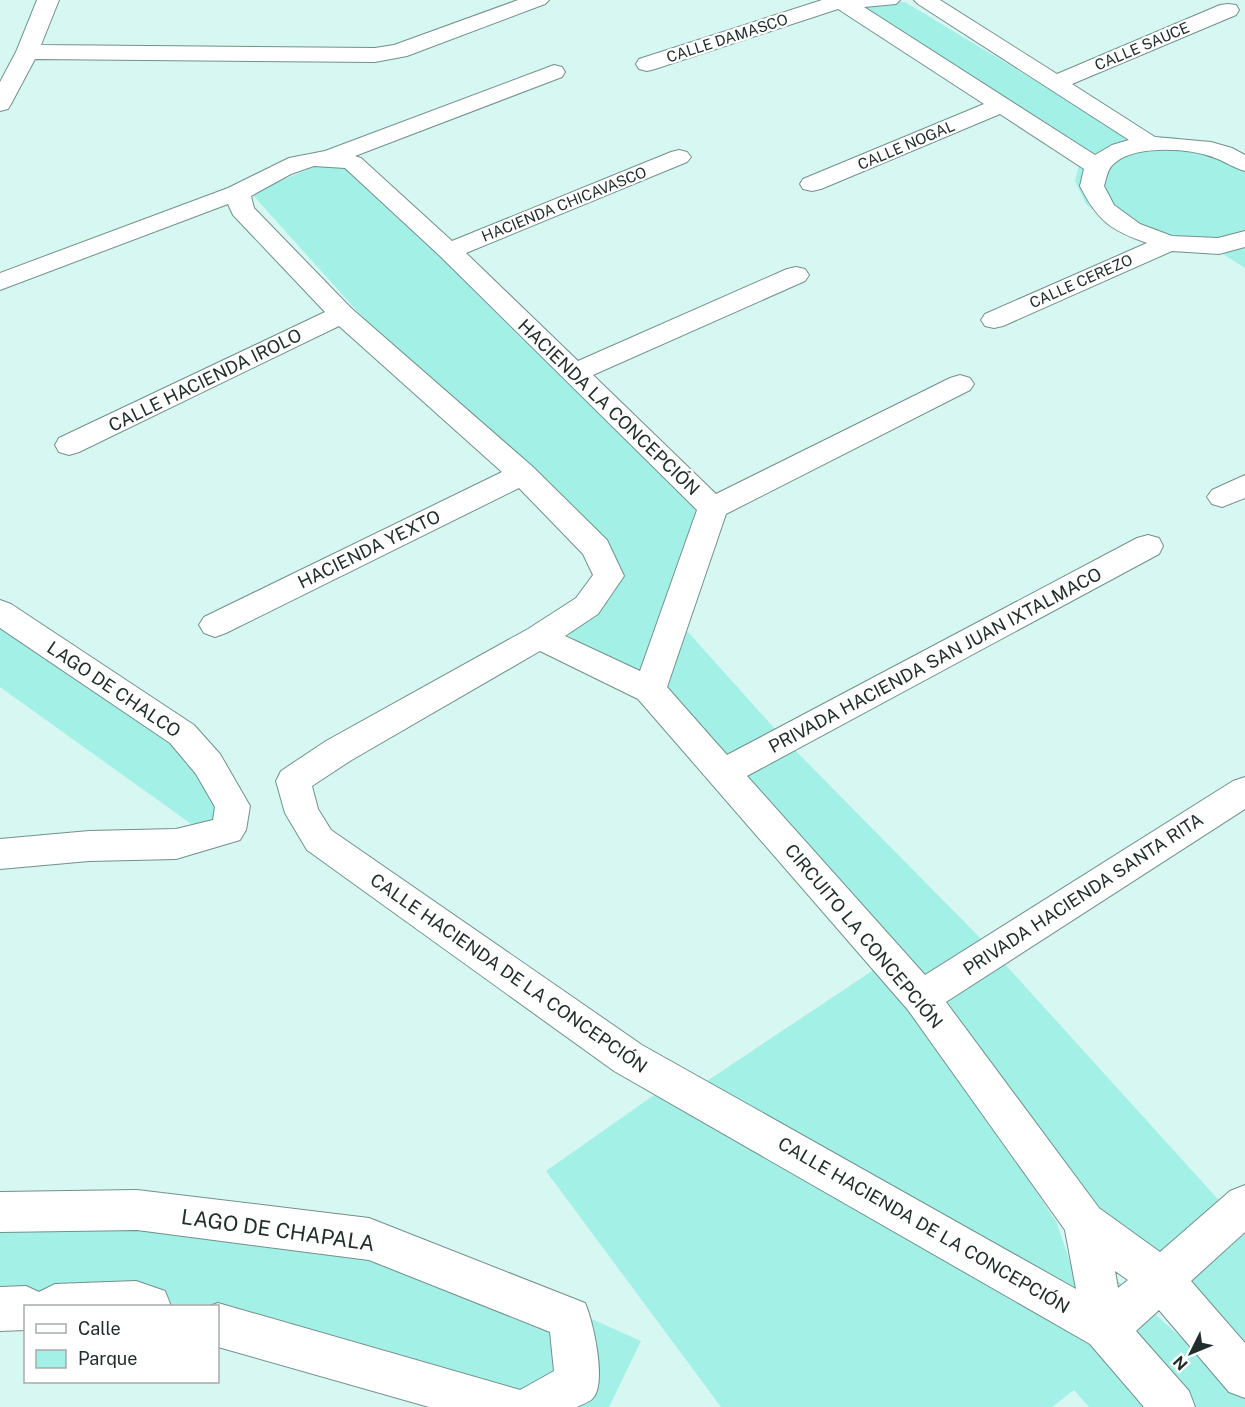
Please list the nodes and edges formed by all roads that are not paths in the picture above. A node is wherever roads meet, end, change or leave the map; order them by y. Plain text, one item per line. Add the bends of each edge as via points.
1 (48, 0) edge
2 (538, 0) edge
3 (889, 0) edge
4 (925, 0) edge
5 (840, 1) edge
6 (1228, 10) dead end
7 (27, 52) junction
8 (647, 64) dead end
9 (7, 72) edge
10 (554, 72) dead end
11 (1056, 82) junction
12 (0, 104) edge
13 (1000, 106) junction
14 (1149, 143) junction
15 (334, 156) junction
16 (679, 158) dead end
17 (1245, 164) edge
18 (1097, 167) junction
19 (812, 184) dead end
20 (238, 195) junction
21 (1245, 239) edge
22 (1168, 243) junction
23 (1219, 246) junction
24 (449, 251) junction
25 (1245, 264) edge
26 (796, 274) dead end
27 (0, 282) edge
28 (342, 314) junction
29 (994, 320) dead end
30 (574, 373) junction
31 (960, 384) dead end
32 (69, 445) dead end
33 (523, 474) junction
34 (713, 508) junction
35 (1148, 546) dead end
36 (0, 612) edge
37 (215, 625) dead end
38 (539, 637) junction
39 (650, 690) junction
40 (723, 773) junction
41 (1245, 791) edge
42 (0, 854) edge
43 (921, 998) junction
44 (1245, 1205) edge
45 (0, 1212) edge
46 (1084, 1222) junction
47 (1160, 1278) junction
48 (82, 1305) edge
49 (145, 1305) edge
50 (24, 1308) edge
51 (0, 1309) edge
52 (219, 1325) edge
53 (1105, 1329) junction
54 (1245, 1377) edge
55 (508, 1407) edge
56 (532, 1407) edge
57 (1173, 1407) edge

1 - 7 street
2 - 7 street via 399,51 375,55
3 - 5 street, CALLE DAMASCO
4 - 11 street
5 - 8 street, CALLE DAMASCO
5 - 13 street
6 - 11 street, CALLE SAUCE
7 - 9 street
9 - 12 street
10 - 15 street
11 - 14 street
13 - 18 street
13 - 19 street, CALLE NOGAL
14 - 17 street via 1186,144 1224,153
14 - 18 street via 1116,151
15 - 20 street via 305,159
15 - 24 street, HACIENDA LA CONCEPCIÓN via 353,162
16 - 24 street, HACIENDA CHICAVASCO
18 - 22 street via 1092,186 1104,209 1131,229
20 - 27 street
20 - 28 street via 242,210
21 - 23 street
22 - 23 street
22 - 29 street, CALLE CEREZO
23 - 25 street
24 - 30 street, HACIENDA LA CONCEPCIÓN
26 - 30 street
28 - 32 street, CALLE HACIENDA IROLO
28 - 33 street
30 - 34 street, HACIENDA LA CONCEPCIÓN
31 - 34 street
33 - 37 street, HACIENDA YEXTO
33 - 38 street via 596,548 609,576 587,606
34 - 39 street, HACIENDA LA CONCEPCIÓN
35 - 40 street, PRIVADA HACIENDA SAN JUAN IXTALMACO
36 - 42 street, LAGO DE CHALCO via 182,734 208,764 233,806 228,830 176,844
38 - 39 street
38 - 53 street, CALLE HACIENDA DE LA CONCEPCIÓN via 338,751 293,782 302,813 319,840 628,1058
39 - 40 street, CIRCUITO LA CONCEPCIÓN
40 - 43 street, CIRCUITO LA CONCEPCIÓN
41 - 43 street, PRIVADA HACIENDA SANTA RITA
43 - 46 street, CIRCUITO LA CONCEPCIÓN
44 - 47 street
45 - 56 street, LAGO DE CHAPALA via 137,1210 369,1239 570,1318 578,1382
46 - 47 street
46 - 53 street
47 - 53 street
47 - 54 street
48 - 49 street
50 - 51 street
52 - 55 street
53 - 57 street, CALLE HACIENDA DE LA CONCEPCIÓN

